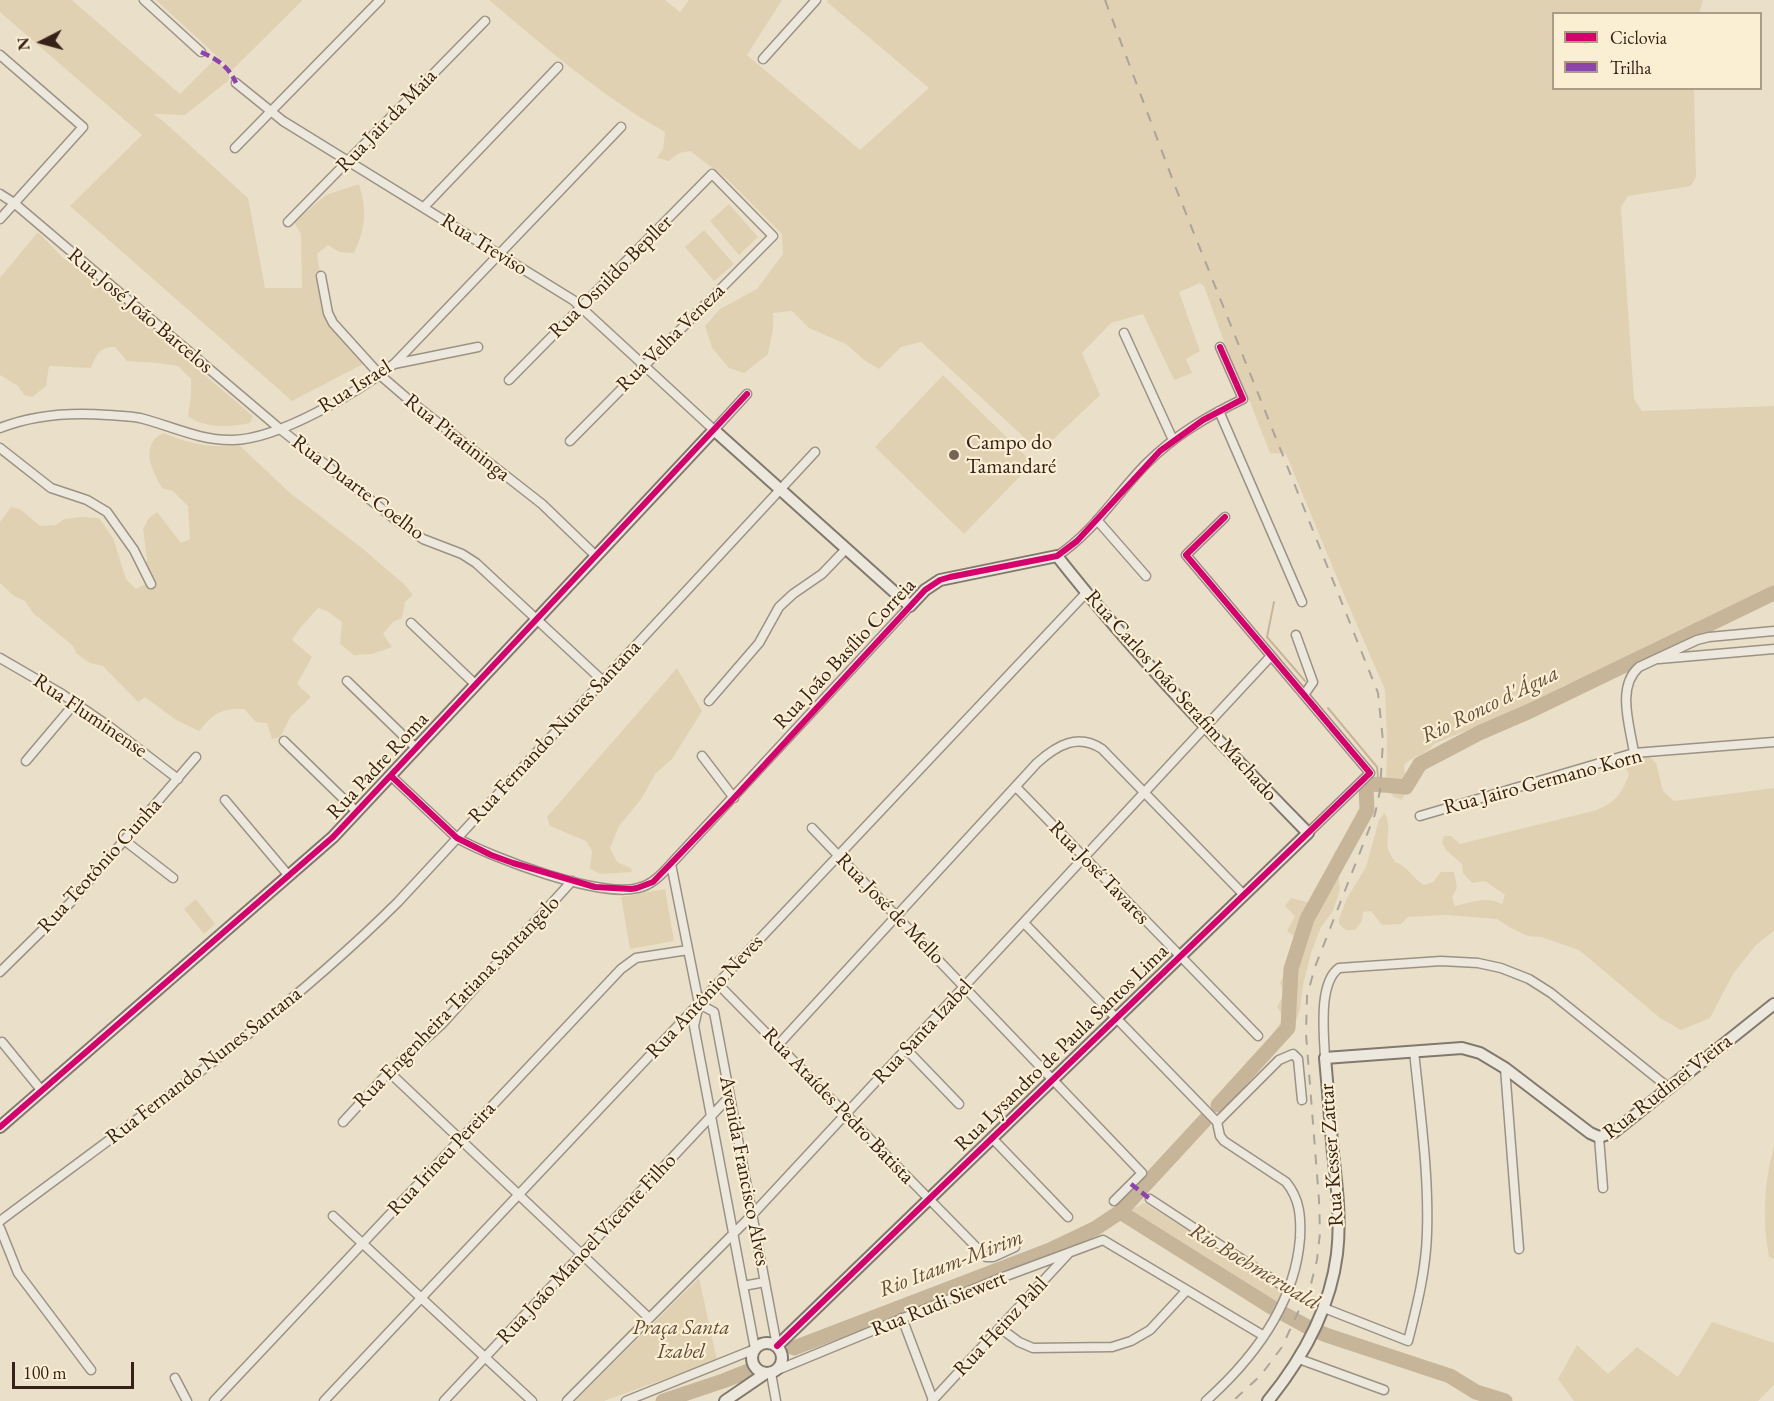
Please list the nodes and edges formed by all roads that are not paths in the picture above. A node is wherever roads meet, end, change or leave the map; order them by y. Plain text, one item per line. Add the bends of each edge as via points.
1 (144, 0) edge
2 (380, 0) edge
3 (816, 0) edge
4 (485, 21) dead end
5 (201, 52) dead end
6 (0, 55) edge
7 (763, 58) dead end
8 (558, 67) dead end
9 (236, 83) dead end
10 (270, 112) junction
11 (621, 127) dead end
12 (235, 148) dead end
13 (348, 161) junction
14 (712, 174) joint
15 (0, 194) edge
16 (14, 203) junction
17 (424, 207) junction
18 (0, 219) edge
19 (288, 222) dead end
20 (499, 254) junction
21 (321, 276) dead end
22 (582, 307) junction
23 (1124, 333) dead end
24 (478, 347) dead end
25 (1220, 347) dead end
26 (394, 364) junction
27 (644, 365) junction
28 (380, 375) junction
29 (509, 381) dead end
30 (747, 394) dead end
31 (1219, 411) junction
32 (0, 428) edge
33 (279, 429) junction
34 (714, 430) junction
35 (1173, 440) junction
36 (570, 441) dead end
37 (0, 448) edge
38 (815, 452) dead end
39 (779, 490) junction
40 (1225, 517) dead end
41 (1097, 520) junction
42 (846, 549) junction
43 (596, 556) junction
44 (1057, 556) junction
45 (1146, 576) dead end
46 (151, 584) dead end
47 (1086, 593) junction
48 (1302, 602) dead end
49 (910, 606) junction
50 (537, 620) junction
51 (411, 623) dead end
52 (1774, 631) edge
53 (1296, 635) dead end
54 (1774, 649) edge
55 (1271, 656) junction
56 (0, 658) edge
57 (1653, 660) junction
58 (346, 681) dead end
59 (603, 681) junction
60 (476, 685) junction
61 (1304, 694) junction
62 (708, 701) dead end
63 (75, 703) junction
64 (1205, 728) junction
65 (284, 741) dead end
66 (1774, 742) edge
67 (417, 749) junction
68 (1634, 753) junction
69 (702, 756) dead end
70 (196, 757) dead end
71 (26, 761) dead end
72 (391, 776) junction
73 (178, 779) junction
74 (1016, 787) junction
75 (1144, 793) junction
76 (734, 798) junction
77 (225, 800) dead end
78 (357, 812) junction
79 (1419, 816) dead end
80 (812, 828) dead end
81 (1308, 833) junction
82 (457, 838) junction
83 (124, 840) junction
84 (838, 855) junction
85 (1085, 857) junction
86 (671, 864) junction
87 (289, 876) junction
88 (173, 878) dead end
89 (572, 881) junction
90 (1244, 895) junction
91 (898, 916) junction
92 (1024, 923) junction
93 (688, 950) junction
94 (1181, 956) junction
95 (0, 972) edge
96 (718, 984) junction
97 (965, 986) junction
98 (699, 1004) junction
99 (1773, 1007) edge
100 (1118, 1018) junction
101 (1258, 1036) dead end
102 (2, 1042) dead end
103 (778, 1045) junction
104 (907, 1050) junction
105 (1414, 1051) junction
106 (1325, 1058) junction
107 (1505, 1068) junction
108 (389, 1072) junction
109 (1054, 1079) junction
110 (1669, 1088) junction
111 (42, 1091) junction
112 (730, 1096) junction
113 (1302, 1100) dead end
114 (959, 1104) dead end
115 (846, 1115) junction
116 (711, 1116) junction
117 (343, 1122) dead end
118 (1217, 1122) junction
119 (0, 1127) edge
120 (1599, 1137) junction
121 (460, 1139) junction
122 (993, 1139) junction
123 (1603, 1188) dead end
124 (519, 1195) junction
125 (1150, 1199) dead end
126 (930, 1200) junction
127 (1114, 1202) dead end
128 (752, 1215) junction
129 (333, 1216) dead end
130 (1068, 1217) dead end
131 (0, 1221) edge
132 (0, 1228) edge
133 (733, 1235) junction
134 (362, 1244) junction
135 (1015, 1247) dead end
136 (1519, 1249) dead end
137 (1069, 1253) junction
138 (582, 1254) junction
139 (765, 1282) junction
140 (743, 1286) junction
141 (1187, 1290) junction
142 (1288, 1290) junction
143 (421, 1298) junction
144 (1324, 1308) junction
145 (649, 1318) junction
146 (902, 1318) junction
147 (1000, 1328) junction
148 (1264, 1336) junction
149 (777, 1346) junction
150 (755, 1349) junction
151 (485, 1357) junction
152 (1299, 1359) junction
153 (91, 1370) dead end
154 (771, 1372) junction
155 (176, 1378) dead end
156 (1384, 1390) dead end
157 (187, 1401) edge
158 (214, 1401) edge
159 (324, 1401) edge
160 (444, 1401) edge
161 (532, 1401) edge
162 (567, 1401) edge
163 (626, 1401) edge
164 (725, 1401) edge
165 (776, 1401) edge
166 (933, 1401) edge
167 (1206, 1401) edge
168 (1268, 1401) edge

1 - 5 street
2 - 10 street
3 - 7 street
4 - 13 street, Rua Jair da Maia
6 - 16 street via 83,127
8 - 17 street
9 - 10 street, Rua Treviso
10 - 12 street
10 - 13 street, Rua Treviso
11 - 20 street, Rua Israel
13 - 17 street, Rua Treviso
13 - 19 street, Rua Jair da Maia
14 - 22 street, Rua Osnildo Bepller
14 - 27 street, Rua Velha Veneza via 773,236
15 - 16 street, Rua José João Barcelos
16 - 18 street
16 - 33 street, Rua José João Barcelos
17 - 20 street, Rua Treviso
20 - 22 street, Rua Treviso
20 - 26 street, Rua Israel
21 - 28 street, Rua Piratininga via 333,323
22 - 27 street, Rua Treviso
22 - 29 street, Rua Osnildo Bepller
23 - 35 street
24 - 26 street
25 - 31 street, Rua João Basílio Correia via 1243,399
26 - 28 street, Rua Israel
27 - 34 street, Rua Treviso
27 - 36 street, Rua Velha Veneza
28 - 33 street, Rua Israel
28 - 43 street, Rua Piratininga via 542,504
30 - 34 street, Rua Padre Roma
31 - 35 street, Rua João Basílio Correia
31 - 48 street
32 - 33 street, Rua Israel via 50,415 89,413 140,418 212,439 248,438
33 - 50 street, Rua Duarte Coelho via 406,528 469,558
34 - 39 street
34 - 43 street, Rua Padre Roma
35 - 41 street, Rua João Basílio Correia via 1147,463
37 - 46 street via 51,488 87,500 107,512 134,549
38 - 39 street, Rua Fernando Nunes Santana
39 - 42 street
39 - 59 street, Rua Fernando Nunes Santana
40 - 55 street via 1186,555
41 - 44 street, Rua João Basílio Correia
41 - 45 street
42 - 49 street
42 - 62 street via 822,574 779,607 759,643
43 - 50 street, Rua Padre Roma
44 - 47 street, Rua Carlos João Serafim Machado
44 - 49 street, Rua João Basílio Correia via 940,580
47 - 64 street, Rua Carlos João Serafim Machado
47 - 84 street, Rua Antônio Neves
49 - 76 street, Rua João Basílio Correia
50 - 59 street, Rua Duarte Coelho
50 - 60 street, Rua Padre Roma
51 - 60 street
52 - 57 street via 1709,637
53 - 61 street via 1313,682
54 - 57 street
55 - 61 street
55 - 64 street, Rua Santa Izabel
56 - 63 street, Rua Fluminense
57 - 68 street via 1639,667 1628,681 1626,697
58 - 67 street
59 - 82 street, Rua Fernando Nunes Santana
60 - 67 street, Rua Padre Roma
61 - 81 street, Rua Lysandro de Paula Santos Lima via 1370,773
63 - 71 street
63 - 73 street, Rua Fluminense
64 - 75 street, Rua Santa Izabel
64 - 81 street, Rua Carlos João Serafim Machado
65 - 78 street
66 - 68 street, Rua Jairo Germano Korn
67 - 72 street, Rua Padre Roma
68 - 79 street, Rua Jairo Germano Korn
69 - 76 street
70 - 73 street, Rua Teotônio Cunha
72 - 78 street, Rua Padre Roma
72 - 82 street, Rua João Basílio Correia
73 - 83 street, Rua Teotônio Cunha
74 - 75 street via 1046,755 1077,740 1102,749
74 - 85 street, Rua José Tavares
74 - 91 street
75 - 85 street, Rua Santa Izabel
75 - 90 street
76 - 86 street, Rua João Basílio Correia
77 - 87 street
78 - 87 street, Rua Padre Roma
80 - 84 street, Rua José de Mello
81 - 90 street, Rua Lysandro de Paula Santos Lima
82 - 89 street, Rua João Basílio Correia via 513,863
82 - 131 street, Rua Fernando Nunes Santana via 363,936 292,999
83 - 88 street
83 - 95 street, Rua Teotônio Cunha via 59,915
84 - 91 street, Rua José de Mello
84 - 96 street, Rua Antônio Neves
85 - 92 street, Rua Santa Izabel
85 - 94 street, Rua José Tavares
86 - 89 street, Rua João Basílio Correia via 653,882 637,888 607,889
86 - 93 street, Avenida Francisco Alves
87 - 111 street, Rua Padre Roma
89 - 108 street, Rua Engenheira Tatiana Santangelo via 441,1025
90 - 94 street, Rua Lysandro de Paula Santos Lima
91 - 97 street, Rua José de Mello
91 - 103 street
92 - 97 street, Rua Santa Izabel
92 - 100 street
93 - 98 street, Avenida Francisco Alves
93 - 121 street, Rua Irineu Pereira via 629,961
94 - 100 street, Rua Lysandro de Paula Santos Lima
94 - 101 street, Rua José Tavares
96 - 98 street, Rua Antônio Neves
96 - 103 street, Rua Ataídes Pedro Batista
97 - 104 street, Rua Santa Izabel
97 - 109 street, Rua José de Mello
98 - 112 street, Avenida Francisco Alves via 714,1012
98 - 116 street, Avenida Francisco Alves via 694,1026
98 - 124 street, Rua Antônio Neves
99 - 110 street, Rua Rudinei Vieira
100 - 109 street, Rua Lysandro de Paula Santos Lima
100 - 118 street
102 - 111 street
103 - 115 street, Rua Ataídes Pedro Batista
104 - 114 street
104 - 115 street, Rua Santa Izabel
105 - 106 street
105 - 107 street via 1471,1050
105 - 144 street via 1427,1235 1408,1341
106 - 110 street, Rua Kesser Zattar via 1325,1000 1328,982 1339,968 1441,961 1478,963 1528,979 1551,993
106 - 144 street, Rua Kesser Zattar via 1339,1226
107 - 120 street
107 - 136 street
108 - 117 street, Rua Engenheira Tatiana Santangelo
108 - 121 street
109 - 122 street, Rua Lysandro de Paula Santos Lima
109 - 127 street, Rua José de Mello via 1142,1173
110 - 120 street, Rua Rudinei Vieira via 1614,1132
111 - 119 street, Rua Padre Roma
112 - 116 street, Rua João Manoel Vicente Filho
112 - 128 street, Avenida Francisco Alves
113 - 118 street via 1298,1059 1289,1054
115 - 126 street, Rua Ataídes Pedro Batista
115 - 128 street, Rua Santa Izabel
116 - 133 street, Avenida Francisco Alves
116 - 138 street, Rua João Manoel Vicente Filho
118 - 142 street via 1224,1141 1286,1182 1297,1199 1300,1243
120 - 123 street, Rua Rudinei Vieira
121 - 124 street
121 - 134 street, Rua Irineu Pereira
122 - 126 street, Rua Lysandro de Paula Santos Lima
122 - 130 street
124 - 138 street
124 - 143 street, Rua Antônio Neves
125 - 142 street
126 - 135 street, Rua Ataídes Pedro Batista via 986,1257
126 - 149 street, Rua Lysandro de Paula Santos Lima
128 - 133 street, Rua Santa Izabel
128 - 139 street, Avenida Francisco Alves
129 - 134 street
132 - 153 street via 18,1273
133 - 140 street, Avenida Francisco Alves
133 - 145 street, Rua Santa Izabel
134 - 143 street
134 - 158 street, Rua Irineu Pereira
137 - 141 street, Rua Rudi Siewert via 1103,1240
137 - 146 street, Rua Rudi Siewert
137 - 147 street, Rua Heinz Pahl
138 - 145 street
138 - 151 street, Rua João Manoel Vicente Filho
139 - 140 street
139 - 149 street, Avenida Francisco Alves
140 - 150 street, Avenida Francisco Alves
141 - 147 street via 1150,1330 1112,1347 1033,1348
141 - 148 street
142 - 148 street via 1282,1308
143 - 151 street
143 - 159 street, Rua Antônio Neves
144 - 152 street, Rua Kesser Zattar
145 - 162 street, Rua Santa Izabel
146 - 154 street, Rua Rudi Siewert
146 - 166 street
147 - 166 street, Rua Heinz Pahl
148 - 167 street
149 - 150 street via 763,1343
149 - 154 street via 782,1359
150 - 154 street via 752,1362 758,1370
150 - 163 street
151 - 160 street, Rua João Manoel Vicente Filho
151 - 161 street
152 - 156 street
152 - 168 street, Rua Kesser Zattar
154 - 164 street
154 - 165 street
155 - 157 street

